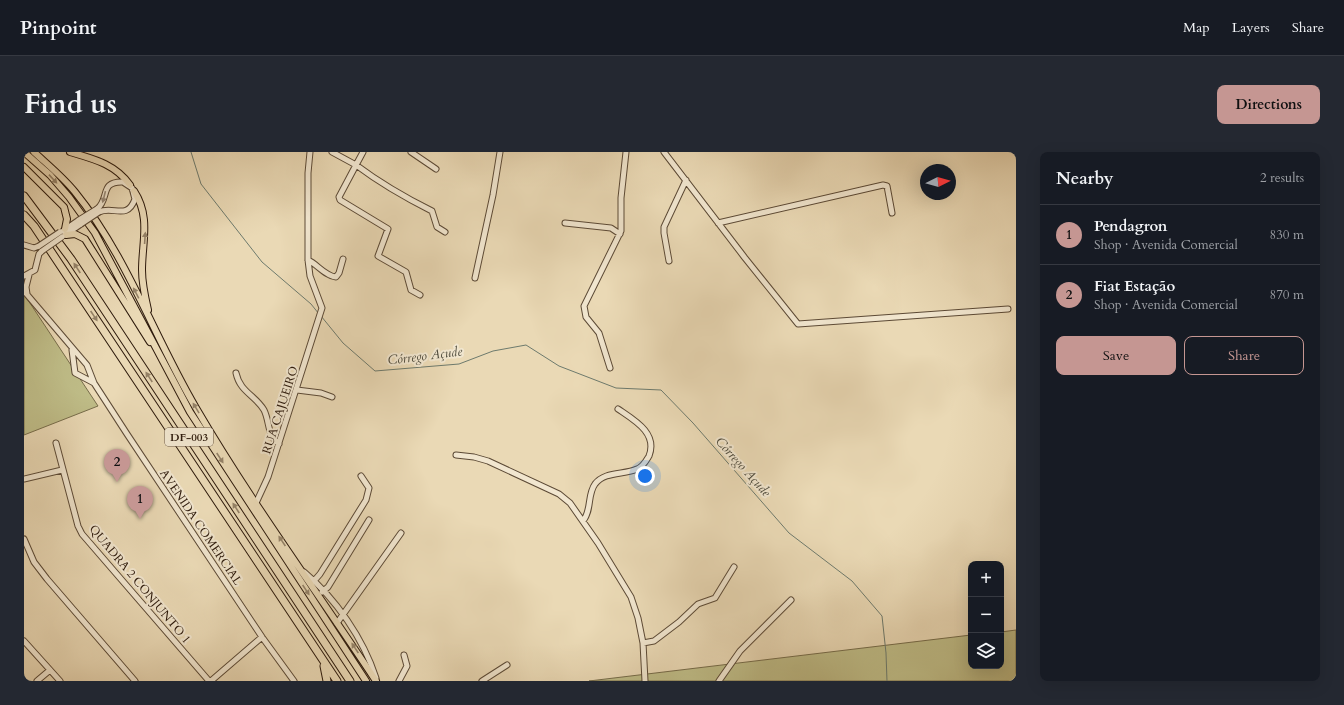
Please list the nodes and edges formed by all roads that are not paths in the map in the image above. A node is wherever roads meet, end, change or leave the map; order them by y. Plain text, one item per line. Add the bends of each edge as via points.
1 (24, 152) edge
2 (34, 152) edge
3 (70, 152) edge
4 (310, 152) edge
5 (332, 152) edge
6 (363, 152) edge
7 (411, 152) edge
8 (500, 152) edge
9 (626, 152) edge
10 (664, 152) edge
11 (356, 165) junction
12 (24, 166) edge
13 (436, 168) dead end
14 (686, 180) junction
15 (130, 185) junction
16 (134, 191) junction
17 (24, 196) edge
18 (98, 211) junction
19 (892, 213) dead end
20 (24, 215) edge
21 (565, 222) dead end
22 (718, 223) junction
23 (445, 232) dead end
24 (63, 233) junction
25 (620, 234) junction
26 (24, 245) edge
27 (40, 248) junction
28 (343, 259) dead end
29 (308, 260) junction
30 (669, 261) dead end
31 (27, 276) edge
32 (475, 278) dead end
33 (26, 293) edge
34 (420, 295) dead end
35 (1008, 309) dead end
36 (150, 318) junction
37 (71, 348) junction
38 (159, 353) junction
39 (83, 361) junction
40 (74, 368) junction
41 (610, 368) dead end
42 (236, 372) dead end
43 (94, 383) junction
44 (297, 390) junction
45 (332, 397) dead end
46 (618, 409) dead end
47 (56, 442) dead end
48 (279, 444) junction
49 (456, 456) dead end
50 (62, 470) junction
51 (361, 476) dead end
52 (24, 479) edge
53 (256, 502) junction
54 (369, 520) dead end
55 (583, 521) junction
56 (401, 533) dead end
57 (24, 539) edge
58 (734, 567) dead end
59 (313, 583) junction
60 (320, 592) junction
61 (790, 600) dead end
62 (343, 615) junction
63 (337, 623) junction
64 (262, 637) junction
65 (24, 641) edge
66 (643, 643) junction
67 (404, 655) dead end
68 (320, 656) junction
69 (507, 665) dead end
70 (50, 670) junction
71 (37, 681) edge
72 (60, 681) edge
73 (135, 681) edge
74 (210, 681) edge
75 (294, 681) edge
76 (327, 681) edge
77 (337, 681) edge
78 (350, 681) edge
79 (366, 681) edge
80 (376, 681) edge
81 (399, 681) edge
82 (482, 681) edge
83 (645, 681) edge
84 (719, 681) edge

1 -> 38 main road via 50,176 87,221
36 -> 2 main road via 87,209 60,175
3 - 15 main road via 114,168
4 - 29 street
5 - 11 street
6 - 11 street
7 - 13 street
8 - 32 street
9 - 25 street via 620,198
10 - 14 street
11 - 23 street via 374,179 432,212 437,227
11 - 34 street via 339,198 388,229 378,256 406,272 411,290
12 - 24 main road via 64,207 67,219
14 - 22 street
14 - 30 street via 664,227
15 - 16 street
15 -> 18 street via 123,182 111,184 106,189
16 - 18 street via 135,200 128,209 121,212
36 -> 16 main road via 142,270 145,218
78 -> 17 highway, DF-003 via 71,259
18 - 24 street, bridge
19 - 22 street via 889,192 883,185
20 -> 68 highway, DF-003 via 34,226
21 - 25 street via 611,228
22 - 35 street via 798,324
24 - 27 street, bridge
24 - 38 main road via 75,234 84,239 143,333
25 - 41 street via 584,306 586,317 599,333
26 - 27 street
27 - 31 street via 36,268
28 - 29 street via 340,273 336,277 330,276
29 - 44 street, RUA CAJUEIRO via 310,276 322,308
31 - 33 street
33 - 37 street, AVENIDA COMERCIAL
53 -> 36 main road via 196,408
37 - 39 street, AVENIDA COMERCIAL
37 - 40 street
38 -> 79 main road via 190,412
39 - 40 street via 78,362
39 - 43 street, AVENIDA COMERCIAL
40 - 43 street via 76,375
42 - 48 street via 239,384 263,409 270,432
43 - 64 street, AVENIDA COMERCIAL
44 - 45 street
44 - 48 street, RUA CAJUEIRO
46 - 55 street via 645,430 651,441 649,455 642,467 608,475 595,483
47 - 50 street, QUADRA 2 CONJUNTO 1
48 - 53 street, RUA CAJUEIRO
49 - 55 street via 488,461 559,494 570,503
50 - 52 street
50 - 74 street, QUADRA 2 CONJUNTO 1 via 82,534
51 - 59 street via 369,488 366,500
59 -> 53 main road via 302,571
54 - 60 street via 328,587
55 - 66 street via 631,597
56 - 62 street
57 - 73 street via 34,562 47,579
58 - 66 street via 715,598 698,604 654,641
59 - 60 main road
60 - 62 street
60 - 63 main road
61 - 84 street via 740,651
62 - 63 street
62 - 80 street via 370,659
80 -> 63 main road
64 - 74 street
64 - 75 street, AVENIDA COMERCIAL
65 - 70 street
66 - 83 street
67 - 81 street via 407,666
68 - 76 highway
68 - 77 highway, DF-003
69 - 82 street
70 - 71 street
70 - 72 street

